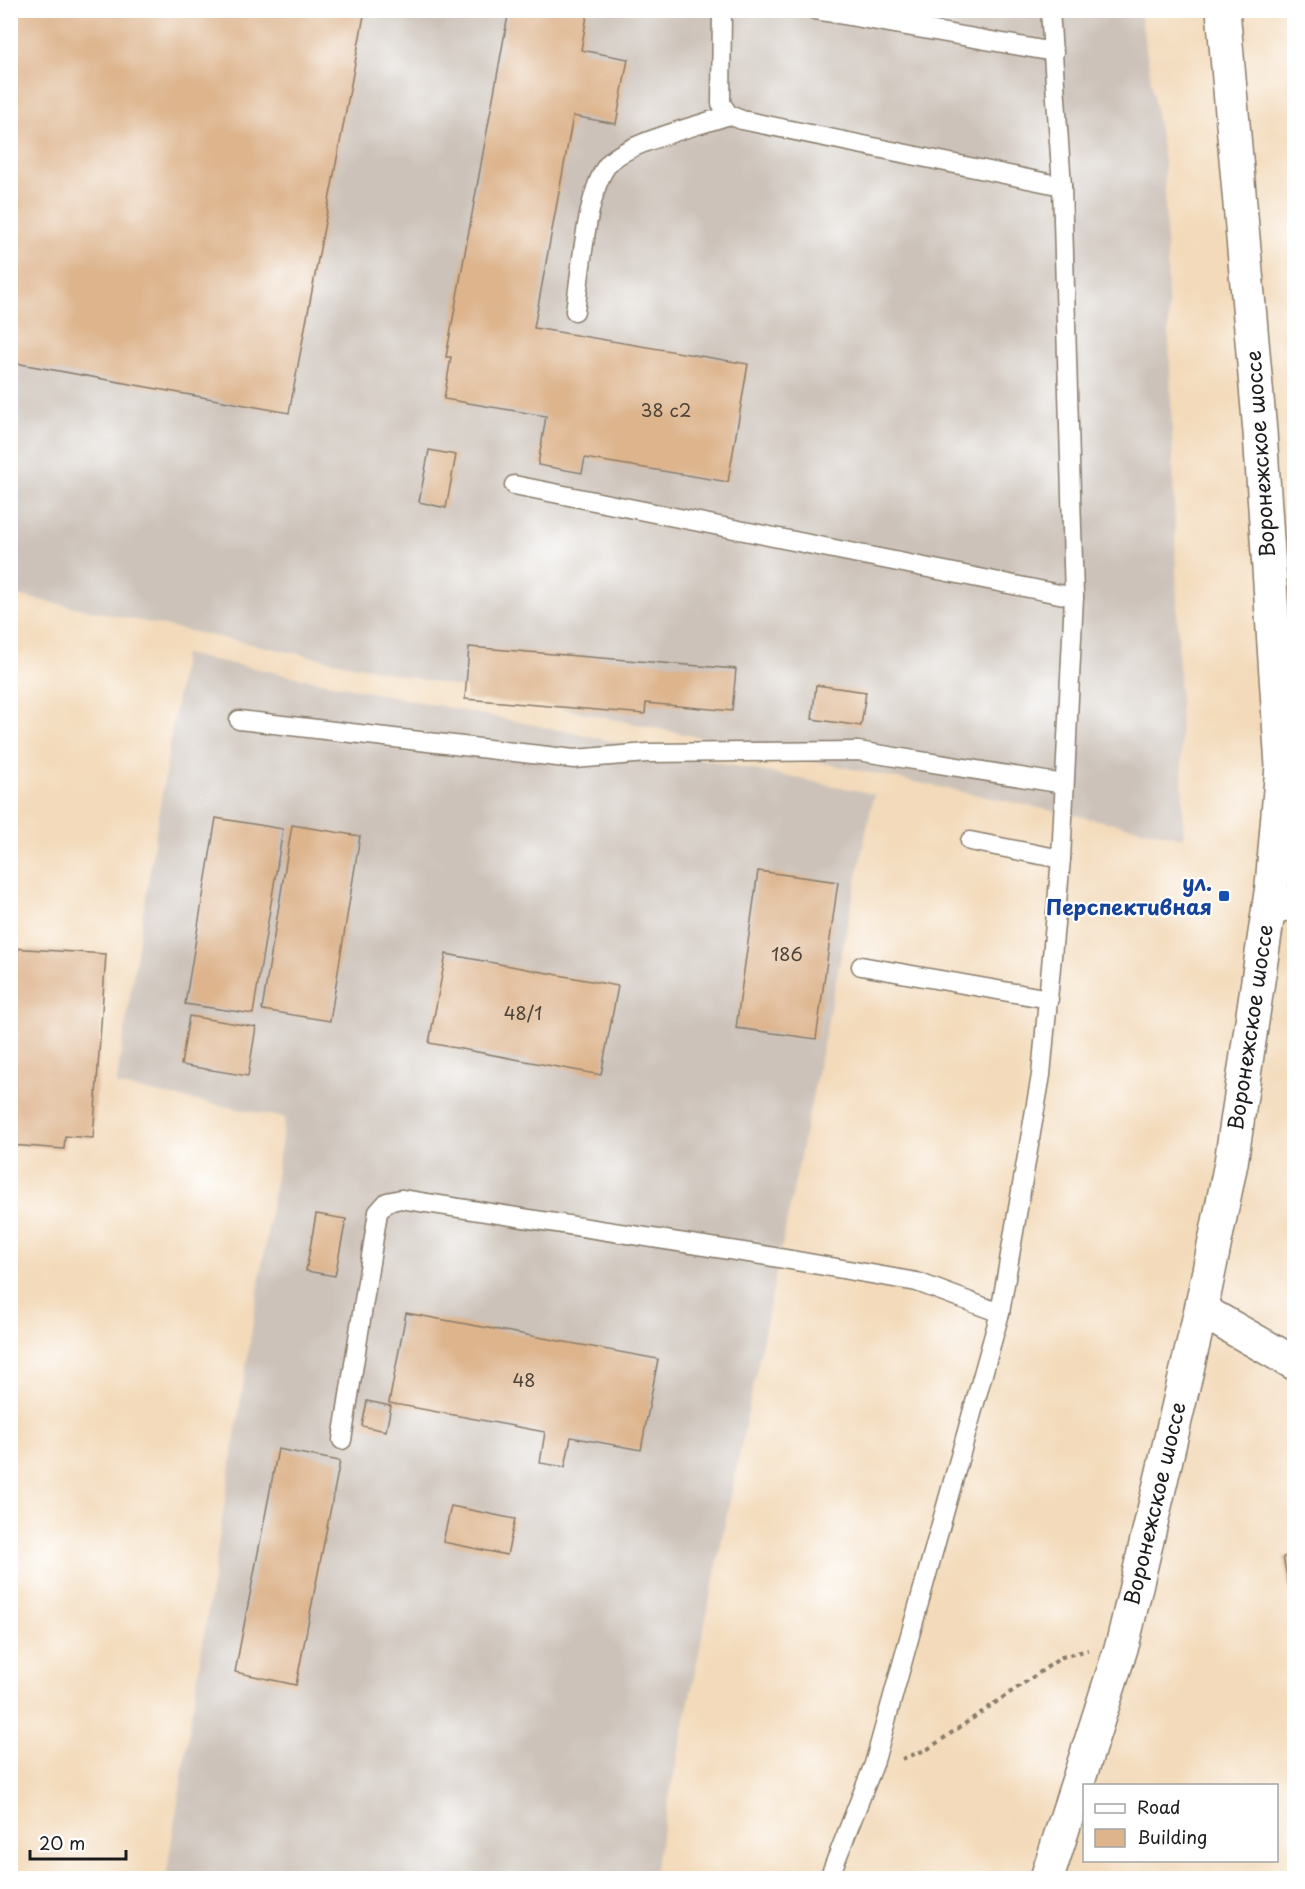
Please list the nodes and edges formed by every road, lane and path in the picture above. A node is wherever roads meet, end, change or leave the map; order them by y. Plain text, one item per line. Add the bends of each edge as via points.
1 (722, 10) edge
2 (815, 10) edge
3 (1050, 10) edge
4 (1223, 10) edge
5 (1054, 51) junction
6 (729, 115) junction
7 (1062, 186) junction
8 (575, 310) dead end
9 (514, 485) dead end
10 (1074, 597) junction
11 (239, 720) dead end
12 (1064, 784) junction
13 (970, 841) dead end
14 (1061, 859) junction
15 (1282, 905) edge
16 (861, 966) dead end
17 (1049, 999) junction
18 (1201, 1310) junction
19 (1000, 1313) junction
20 (1294, 1363) edge
21 (342, 1440) dead end
22 (1124, 1642) junction
23 (874, 1764) junction
24 (829, 1878) edge
25 (1047, 1878) edge

1 - 6 lane via 721,103
2 - 5 lane
3 - 5 lane
4 - 15 main road, Воронежское шоссе via 1260,432 1282,766
5 - 7 lane
6 - 7 lane
6 - 8 lane via 630,149 610,162 594,188
7 - 10 lane
9 - 10 lane
10 - 12 lane
11 - 12 lane via 574,759 646,753 858,751
12 - 14 lane
13 - 14 lane
14 - 17 lane
15 - 18 main road, Воронежское шоссе
16 - 17 lane
17 - 19 lane via 1041,1075
18 - 20 main road
18 - 22 main road, Воронежское шоссе
19 - 21 lane via 916,1282 401,1199 387,1202 378,1212
19 - 23 lane
22 - 23 path via 1062,1657 928,1749
22 - 25 main road, Воронежское шоссе
23 - 24 lane

